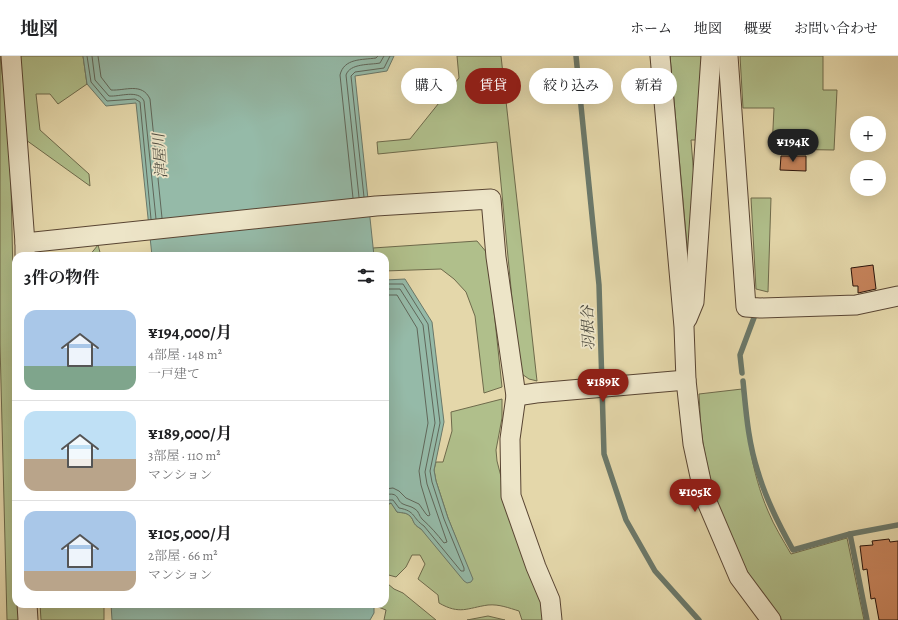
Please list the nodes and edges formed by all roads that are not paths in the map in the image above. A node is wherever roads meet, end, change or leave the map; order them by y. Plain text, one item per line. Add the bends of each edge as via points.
1 (11, 56) edge
2 (660, 56) edge
3 (711, 56) edge
4 (728, 56) edge
5 (25, 249) edge
6 (898, 296) edge
7 (684, 327) junction
8 (686, 380) junction
9 (516, 396) junction
10 (27, 608) edge
11 (28, 620) edge
12 (552, 620) edge
13 (771, 620) edge

1 - 5 street
2 - 7 street
3 - 7 street via 694,302
4 - 6 street via 746,307 856,305
5 - 9 street via 143,230 376,206 491,198 496,257
7 - 8 street
8 - 9 street
8 - 13 street via 693,444 704,495 739,577
9 - 12 street via 510,439 511,496 550,600
10 - 11 street

